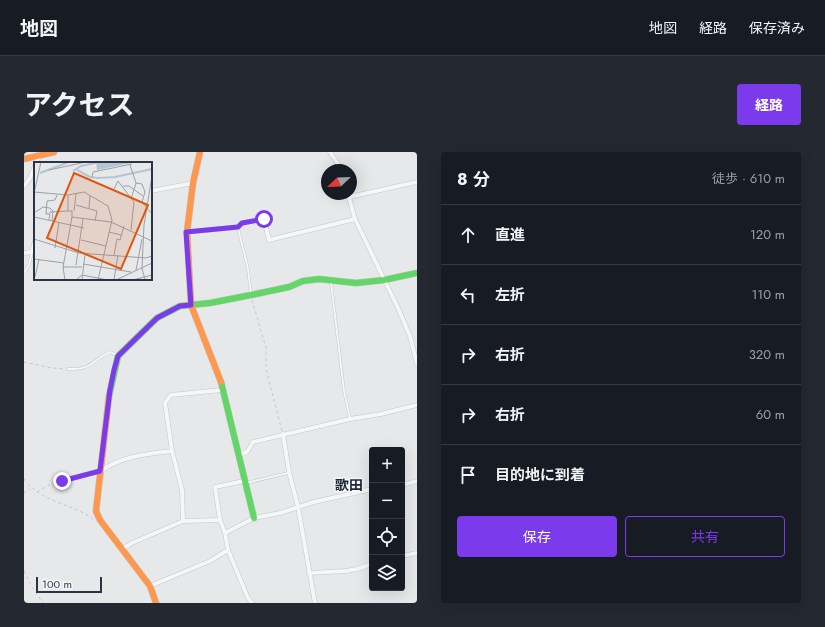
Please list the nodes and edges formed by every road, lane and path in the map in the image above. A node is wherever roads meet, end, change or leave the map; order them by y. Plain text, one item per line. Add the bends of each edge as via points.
1 (54, 152) edge
2 (200, 152) edge
3 (330, 152) edge
4 (41, 154) edge
5 (24, 159) edge
6 (337, 164) edge
7 (34, 168) edge
8 (417, 182) edge
9 (193, 183) junction
10 (24, 186) edge
11 (152, 191) edge
12 (357, 193) edge
13 (350, 200) edge
14 (355, 219) junction
15 (238, 227) junction
16 (186, 232) junction
17 (34, 245) edge
18 (24, 252) edge
19 (32, 252) junction
20 (24, 273) edge
21 (417, 273) edge
22 (330, 280) junction
23 (384, 280) junction
24 (251, 295) junction
25 (191, 305) junction
26 (118, 356) junction
27 (24, 362) edge
28 (417, 364) edge
29 (68, 369) joint
30 (222, 390) junction
31 (417, 405) edge
32 (350, 419) junction
33 (283, 434) junction
34 (172, 451) junction
35 (238, 455) junction
36 (100, 471) junction
37 (289, 472) junction
38 (24, 479) edge
39 (417, 481) edge
40 (245, 482) junction
41 (405, 484) edge
42 (31, 488) junction
43 (369, 491) edge
44 (36, 492) junction
45 (24, 493) edge
46 (298, 507) junction
47 (254, 518) junction
48 (100, 520) junction
49 (220, 520) junction
50 (183, 521) junction
51 (225, 533) junction
52 (122, 549) junction
53 (228, 550) junction
54 (417, 553) edge
55 (405, 555) edge
56 (369, 565) edge
57 (24, 571) edge
58 (309, 573) junction
59 (150, 586) junction
60 (43, 603) edge
61 (156, 603) edge
62 (252, 603) edge
63 (315, 603) edge

1 - 4 street
2 - 9 street
3 - 6 street
4 - 5 street
7 - 10 street
8 - 12 street
9 - 11 street
9 - 16 street
13 - 14 street
14 - 15 street via 269,240 264,219 242,223
14 - 23 street
15 - 16 street
15 - 24 lane
16 - 25 street
17 - 19 street
18 - 19 street
19 - 20 lane
21 - 23 street
22 - 23 street via 356,283
22 - 24 street via 303,281 289,287
22 - 32 lane
23 - 28 street via 410,336
24 - 25 street
24 - 33 path via 266,348 266,368
25 - 26 street via 180,306 157,318
25 - 30 street via 219,375
26 - 29 lane via 110,352 87,368
26 - 36 street via 110,390
27 - 29 path
30 - 34 street via 171,395 165,402
30 - 35 street
31 - 32 street
32 - 33 street
33 - 35 street via 253,442 247,452
33 - 37 street
34 - 36 street via 148,453 116,461
34 - 50 street via 182,490
35 - 40 street
36 - 44 path via 49,485
36 - 48 street via 96,511
37 - 40 lane
37 - 46 street
38 - 42 path
39 - 41 street
40 - 47 street
40 - 49 street via 215,487
42 - 44 path
42 - 45 path
43 - 46 street
44 - 48 path via 49,500
46 - 47 street
46 - 58 street
47 - 51 street
48 - 52 street
49 - 50 street
49 - 51 street
50 - 52 street
51 - 53 street
52 - 59 street
53 - 59 street via 210,561
53 - 62 street
54 - 55 street
56 - 58 street via 352,570
57 - 60 path
58 - 63 street
59 - 61 street

